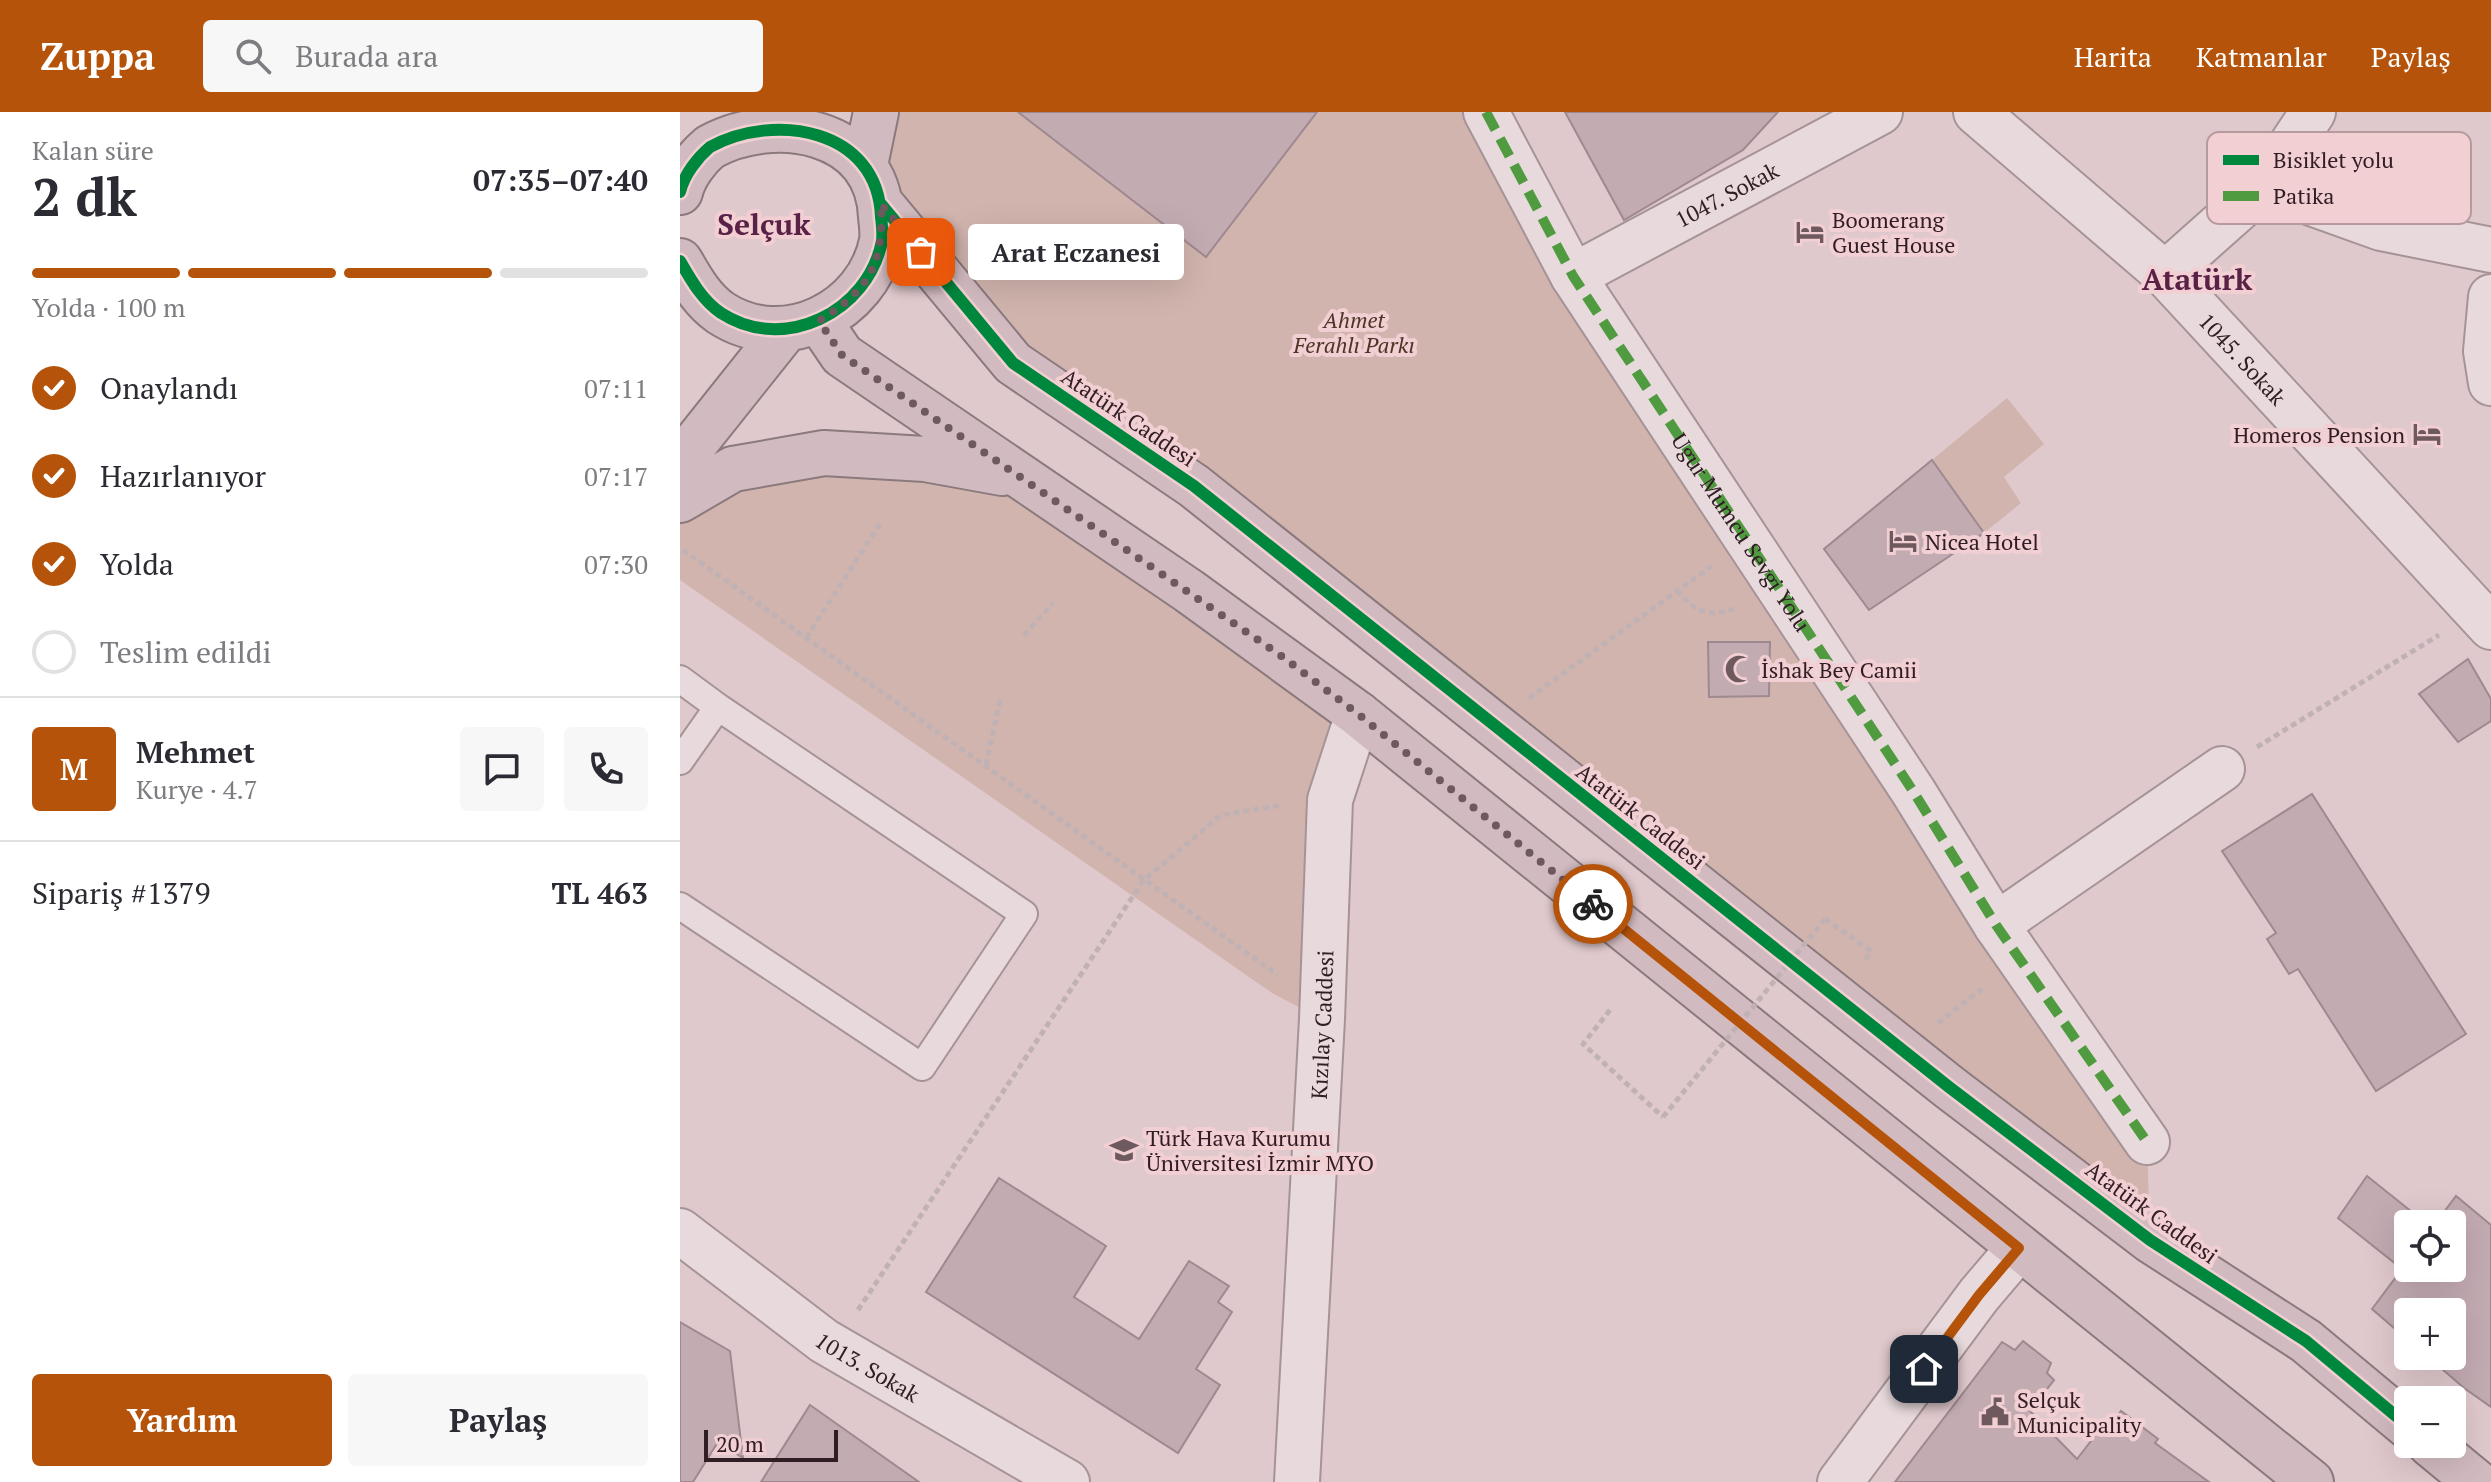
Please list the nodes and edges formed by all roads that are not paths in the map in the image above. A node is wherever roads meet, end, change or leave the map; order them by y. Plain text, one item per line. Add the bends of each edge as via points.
1 (876, 112) edge
2 (1486, 112) edge
3 (1880, 112) edge
4 (1976, 112) edge
5 (2313, 112) edge
6 (763, 116) edge
7 (2300, 132) edge
8 (873, 184) junction
9 (680, 192) edge
10 (2221, 224) edge
11 (2370, 224) edge
12 (2491, 250) edge
13 (680, 261) edge
14 (2165, 274) junction
15 (1573, 276) junction
16 (2491, 297) edge
17 (802, 325) junction
18 (2491, 383) edge
19 (680, 462) edge
20 (1018, 476) junction
21 (680, 500) edge
22 (2486, 613) edge
23 (680, 679) edge
24 (718, 707) junction
25 (1358, 714) junction
26 (683, 750) edge
27 (2222, 769) road end
28 (680, 906) edge
29 (2007, 942) junction
30 (2147, 1142) dead end
31 (680, 1231) edge
32 (2019, 1248) junction
33 (2394, 1414) edge
34 (2447, 1458) edge
35 (1067, 1482) edge
36 (1297, 1482) edge
37 (1840, 1482) edge
38 (2311, 1482) edge
39 (2476, 1482) edge

1 - 8 highway
2 - 15 street, Ugur Mumcu Sevgi Yolu
3 - 15 street, 1047. Sokak
4 - 14 street, 1045. Sokak
5 - 7 street
6 - 8 highway, Atatürk Caddesi via 827,131 848,146
6 - 9 highway via 725,135 700,156
8 - 17 highway via 882,240 871,274 849,302
8 - 33 highway, Atatürk Caddesi via 1013,363 1194,486 1949,1087 2150,1240 2306,1341
10 - 14 street
11 - 12 street
13 - 17 highway via 696,290 721,313 752,326
14 - 22 street, 1045. Sokak
15 - 29 street, Ugur Mumcu Sevgi Yolu
16 - 18 street via 2486,351
17 - 19 highway
17 - 20 highway
20 - 21 highway via 925,459 824,453 733,469
20 - 25 highway
23 - 24 lane
24 - 26 lane
24 - 28 lane via 1024,914 922,1067
25 - 32 highway
25 - 36 street, Kızılay Caddesi via 1330,800
27 - 29 street
29 - 30 street, Ugur Mumcu Sevgi Yolu
31 - 35 street, 1013. Sokak via 824,1341
32 - 37 street
32 - 38 highway
34 - 39 highway

